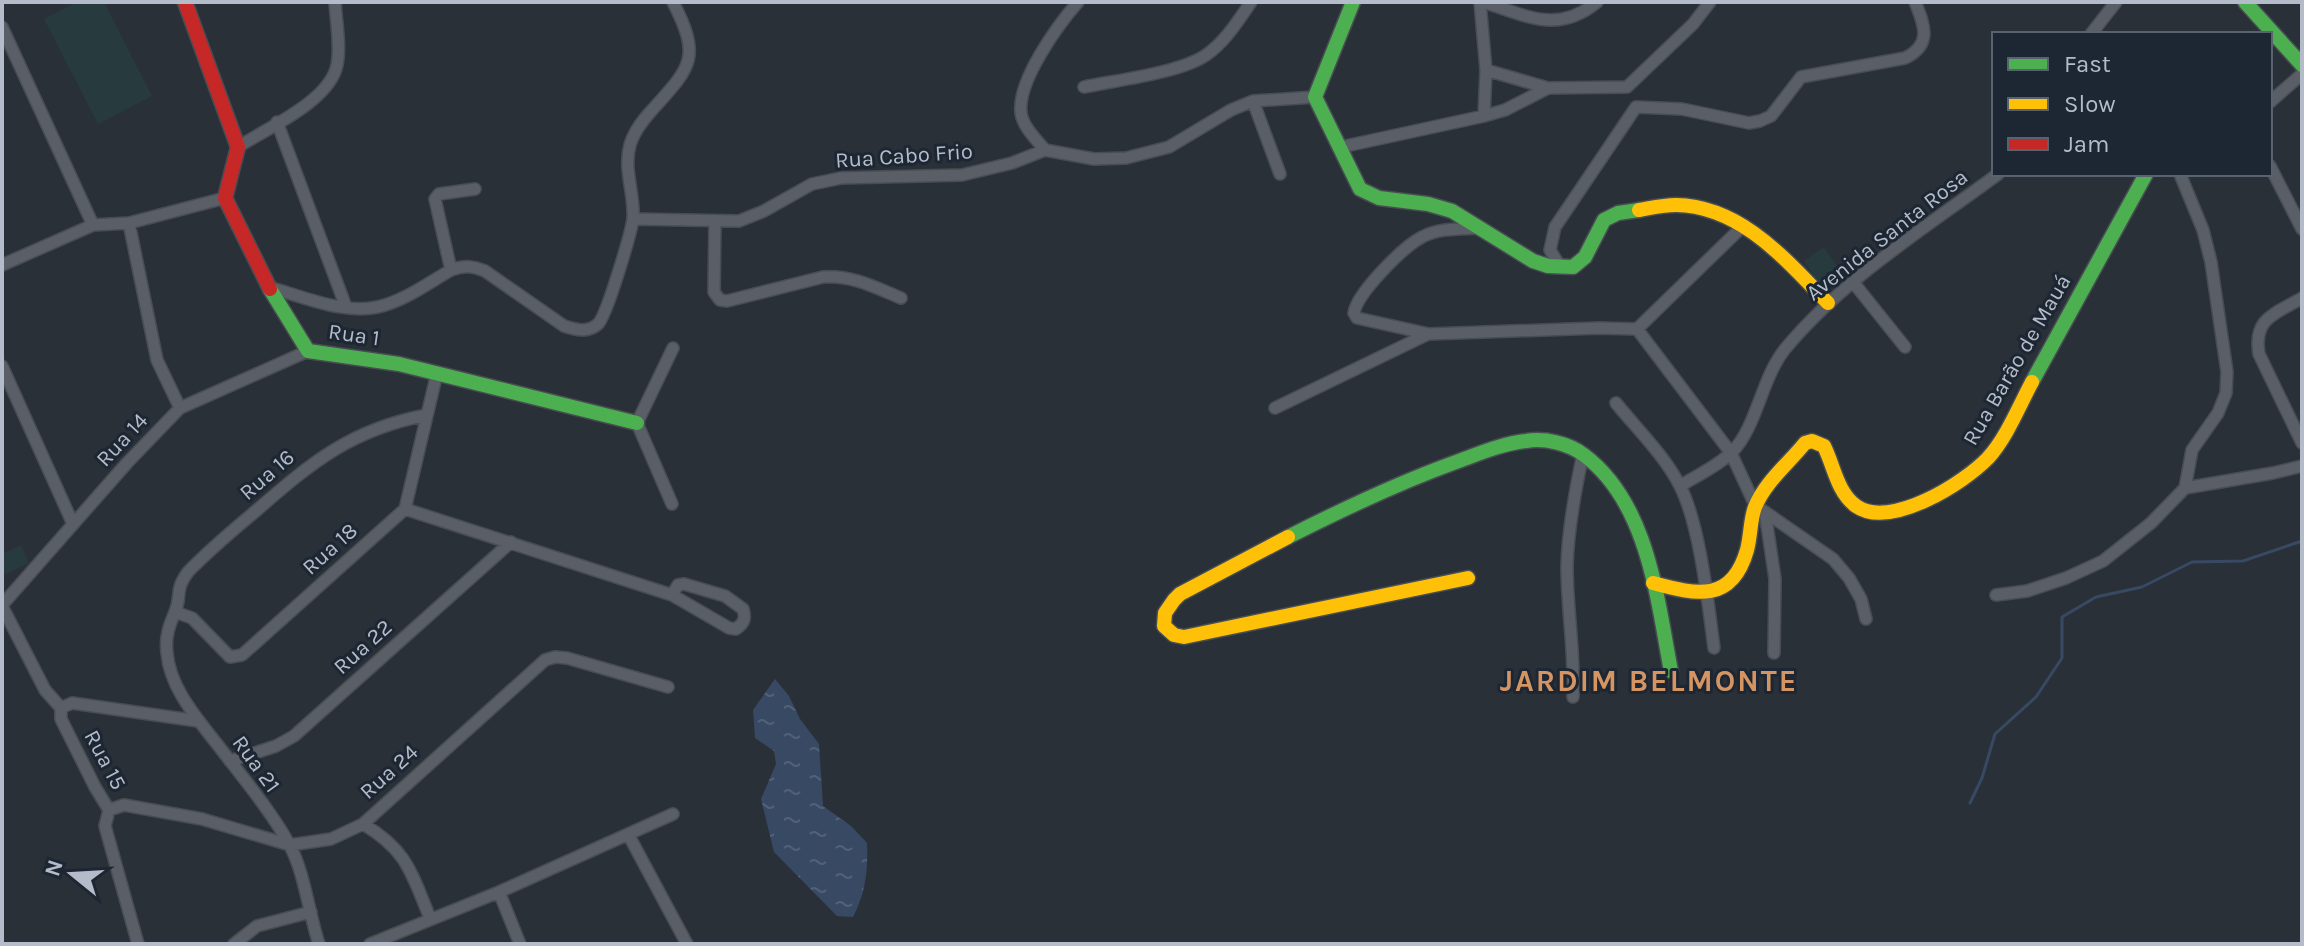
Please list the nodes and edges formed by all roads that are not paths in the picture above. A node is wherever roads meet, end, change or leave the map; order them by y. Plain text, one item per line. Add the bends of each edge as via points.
1 (185, 2) edge
2 (335, 2) edge
3 (673, 2) edge
4 (1078, 2) edge
5 (1251, 2) edge
6 (1353, 2) edge
7 (1482, 2) edge
8 (1597, 2) edge
9 (1710, 2) edge
10 (1915, 2) edge
11 (2116, 2) edge
12 (2245, 2) edge
13 (2, 27) edge
14 (2093, 32) edge
15 (2302, 65) edge
16 (1486, 70) junction
17 (2302, 74) edge
18 (1084, 87) dead end
19 (1627, 87) junction
20 (1548, 88) junction
21 (1315, 97) junction
22 (2272, 100) edge
23 (1253, 101) junction
24 (1636, 107) junction
25 (1484, 116) junction
26 (277, 122) junction
27 (238, 147) junction
28 (1341, 147) junction
29 (1045, 150) junction
30 (2272, 170) edge
31 (1280, 174) dead end
32 (1995, 176) edge
33 (2145, 176) edge
34 (2181, 176) edge
35 (475, 189) dead end
36 (225, 198) junction
37 (633, 219) junction
38 (715, 222) junction
39 (129, 223) junction
40 (93, 225) junction
41 (1744, 225) junction
42 (1478, 228) junction
43 (2302, 229) edge
44 (2, 250) edge
45 (5, 264) edge
46 (1561, 268) junction
47 (451, 270) junction
48 (1853, 282) junction
49 (269, 287) junction
50 (901, 298) dead end
51 (2302, 298) edge
52 (1828, 303) junction
53 (346, 307) junction
54 (1637, 329) junction
55 (1429, 334) junction
56 (1905, 347) dead end
57 (673, 348) dead end
58 (308, 351) junction
59 (2, 366) edge
60 (437, 373) junction
61 (1616, 403) dead end
62 (180, 408) junction
63 (1275, 408) dead end
64 (427, 415) junction
65 (637, 423) junction
66 (2302, 443) edge
67 (1731, 453) junction
68 (1583, 454) junction
69 (2302, 466) edge
70 (1680, 486) junction
71 (2185, 488) junction
72 (672, 504) dead end
73 (1760, 508) junction
74 (405, 509) junction
75 (73, 524) junction
76 (511, 542) junction
77 (1468, 578) dead end
78 (1653, 583) junction
79 (1706, 594) junction
80 (672, 595) junction
81 (1996, 595) dead end
82 (2, 606) edge
83 (175, 612) junction
84 (1866, 619) dead end
85 (1714, 648) dead end
86 (1774, 653) dead end
87 (1671, 671) dead end
88 (668, 687) dead end
89 (1573, 697) dead end
90 (61, 708) junction
91 (198, 721) junction
92 (230, 761) junction
93 (109, 810) junction
94 (673, 814) dead end
95 (363, 824) junction
96 (628, 834) junction
97 (290, 845) junction
98 (499, 892) junction
99 (311, 912) junction
100 (430, 918) junction
101 (138, 944) edge
102 (234, 944) edge
103 (319, 944) edge
104 (370, 944) edge
105 (520, 944) edge
106 (687, 944) edge

1 - 27 street
2 - 26 street via 335,74 308,104
3 - 37 street via 686,27 688,63 639,125 630,146
4 - 29 street via 1050,36 1022,97 1026,126
5 - 18 street via 1230,33 1188,65
6 - 21 street
7 - 8 street via 1547,21 1567,20
7 - 16 street
9 - 19 street
10 - 24 street via 1924,34 1917,52 1801,77 1771,116 1760,121
11 - 14 street
12 - 15 street
13 - 40 street
16 - 20 street
16 - 25 street
17 - 22 street
19 - 20 street
19 - 24 street
20 - 25 street
21 - 23 street
21 - 28 street
23 - 29 street via 1169,147 1126,158 1094,159
23 - 31 street
24 - 46 street via 1555,227 1550,250
25 - 28 street
26 - 27 street
26 - 53 street
27 - 36 street
28 - 42 street via 1360,189 1370,198 1432,203
29 - 38 street, Rua Cabo Frio via 962,175 841,178 812,184 739,221
30 - 43 street
32 - 48 street, Avenida Santa Rosa
33 - 73 street, Rua Barão de Mauá via 2004,433 1969,475 1890,514 1873,513 1847,497 1824,446 1812,441 1805,443
34 - 71 street via 2211,262 2227,372 2218,413 2192,450
35 - 47 street via 435,199
36 - 39 street
36 - 49 street, Rua 1
37 - 38 street, Rua Cabo Frio
37 - 47 street via 608,308 589,330 564,326 485,271 473,266
38 - 50 street via 714,292 720,300 838,276
39 - 40 street
39 - 62 street via 157,360
40 - 45 street
41 - 46 street via 1698,206 1620,212 1599,226 1586,258
41 - 52 street
41 - 54 street
42 - 46 street via 1529,260
42 - 55 street via 1423,236 1355,306 1362,321
44 - 45 street
47 - 53 street via 384,305
48 - 52 street, Avenida Santa Rosa
48 - 56 street
49 - 53 street
49 - 58 street, Rua 1
51 - 66 street via 2266,319 2257,340
52 - 67 street, Avenida Santa Rosa via 1784,351
54 - 55 street
54 - 67 street
55 - 63 street
57 - 65 street
58 - 60 street, Rua 1
58 - 62 street, Rua 14
59 - 75 street
60 - 64 street
60 - 65 street, Rua 1
61 - 70 street
62 - 75 street, Rua 14
64 - 74 street
64 - 83 street, Rua 16 via 355,437 311,464 188,572 178,586
65 - 72 street
67 - 70 street
67 - 73 street
68 - 77 street via 1537,440 1508,444 1432,470 1354,503 1180,594 1170,602 1164,622 1166,630 1184,637
68 - 78 street via 1624,499
68 - 89 street via 1567,564
69 - 71 street
70 - 79 street
71 - 81 street via 2103,561 2027,591
73 - 79 street via 1733,581
73 - 84 street via 1833,559 1861,599
73 - 86 street via 1771,539 1775,579
74 - 76 street
74 - 83 street, Rua 18 via 242,655 230,657 192,618
75 - 82 street, Rua 14
76 - 80 street
76 - 92 street, Rua 22 via 294,736
78 - 79 street
78 - 87 street
79 - 85 street
80 - 80 street via 684,584 725,596 743,609 743,624 729,628
82 - 90 street, Rua 15 via 45,690
83 - 91 street, Rua 21 via 168,623 167,654
88 - 95 street, Rua 24 via 567,658 545,660
90 - 91 street via 72,703
90 - 93 street, Rua 15 via 61,719
91 - 92 street, Rua 21
92 - 97 street, Rua 21
93 - 97 street, Rua 24 via 124,805 202,819
93 - 101 street, Rua 15 via 105,826
94 - 96 street
95 - 97 street, Rua 24 via 321,842
95 - 100 street via 399,851
96 - 98 street
96 - 106 street
97 - 99 street, Rua 21
98 - 100 street
98 - 105 street
99 - 102 street via 257,926
99 - 103 street, Rua 21
100 - 104 street

